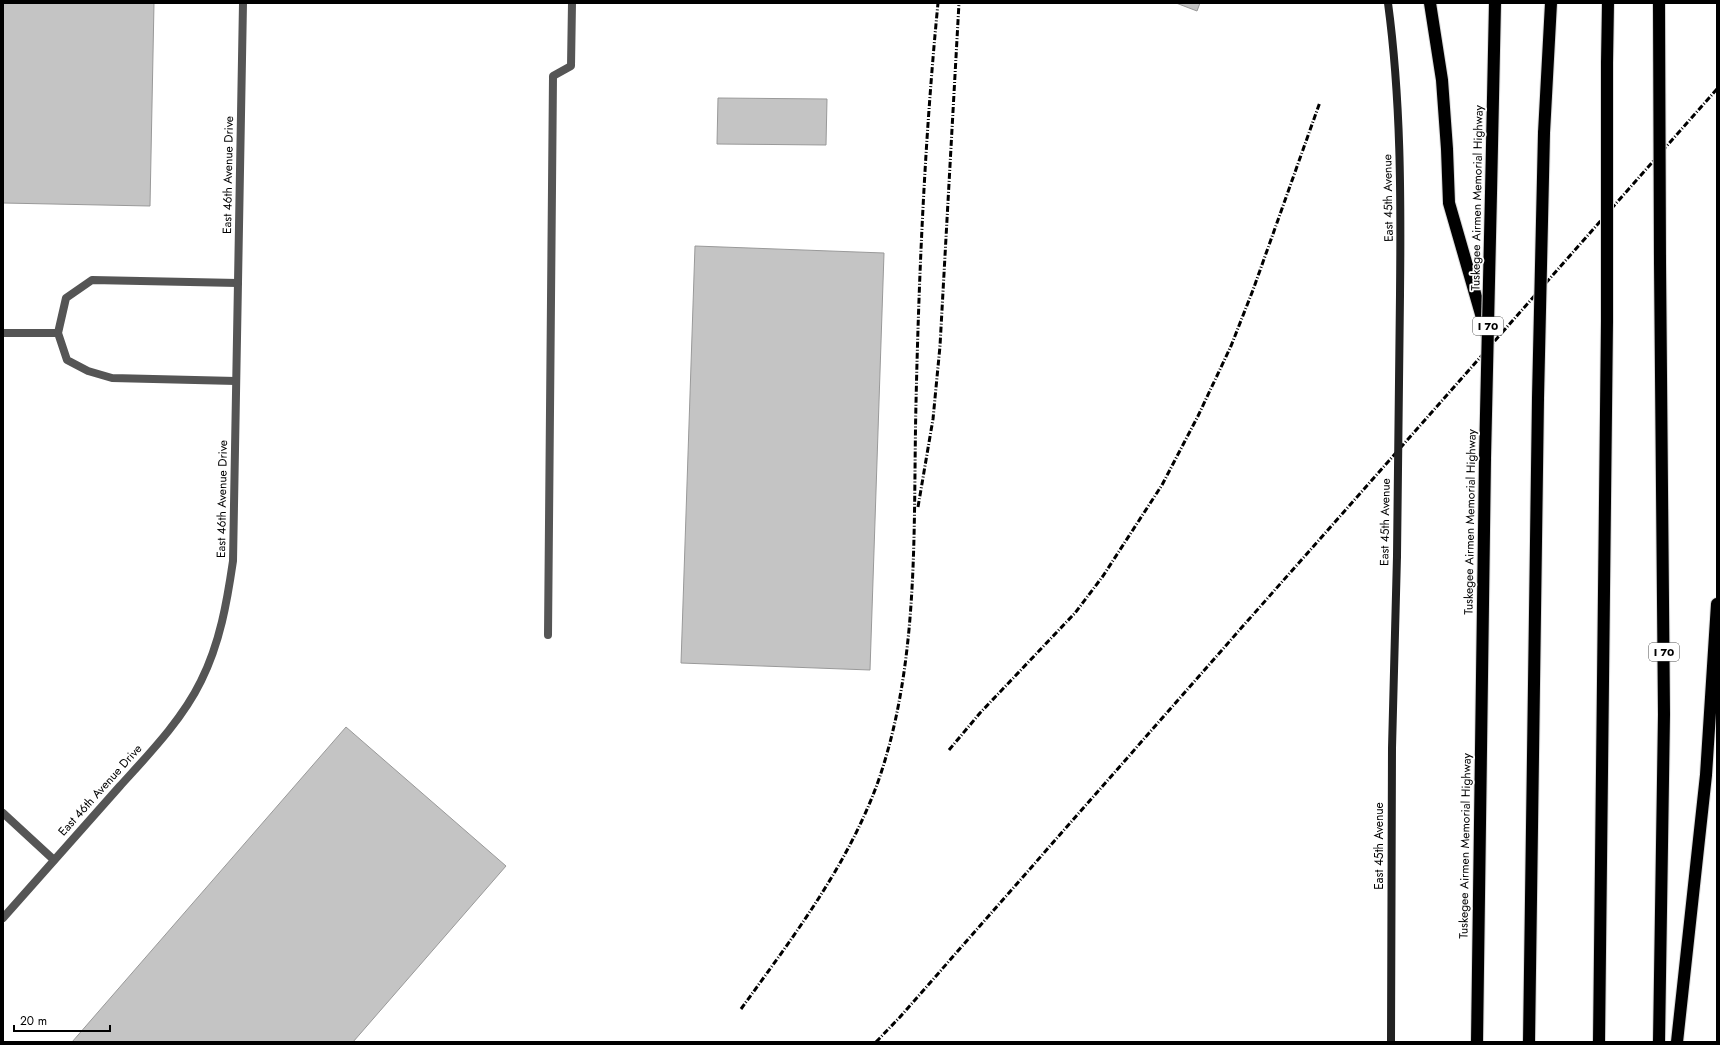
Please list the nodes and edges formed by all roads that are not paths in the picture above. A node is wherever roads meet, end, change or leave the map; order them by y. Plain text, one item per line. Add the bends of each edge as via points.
1 (243, 3) edge
2 (572, 3) edge
3 (1388, 3) edge
4 (1430, 3) edge
5 (1495, 3) edge
6 (1551, 3) edge
7 (1608, 3) edge
8 (1659, 4) edge
9 (238, 282) junction
10 (3, 333) edge
11 (58, 333) junction
12 (1487, 337) junction
13 (236, 381) junction
14 (1717, 604) edge
15 (548, 635) dead end
16 (3, 813) edge
17 (54, 860) junction
18 (3, 918) edge
19 (1391, 1042) edge
20 (1477, 1042) edge
21 (1529, 1042) edge
22 (1599, 1042) edge
23 (1660, 1042) edge
24 (1677, 1042) edge

1 - 9 street, East 46th Avenue Drive
2 - 15 street via 571,66 553,76
3 - 19 main road, East 45th Avenue, bridge via 1398,108 1401,196 1392,748
4 - 12 highway via 1442,80 1449,204
5 - 12 highway, Tuskegee Airmen Memorial Highway / I 70, bridge
6 - 21 highway, bridge via 1544,133 1538,398
7 - 22 highway, bridge
8 - 23 highway, I 70, bridge via 1664,714
9 - 11 street via 92,280 66,298
9 - 13 street, East 46th Avenue Drive
10 - 11 street
11 - 13 street via 67,360 88,372 112,378
12 - 20 highway, Tuskegee Airmen Memorial Highway / I 70, bridge
13 - 17 street, East 46th Avenue Drive via 233,561 219,636 201,681 185,707 154,748
14 - 24 highway via 1706,775
16 - 17 street
17 - 18 street, East 46th Avenue Drive

